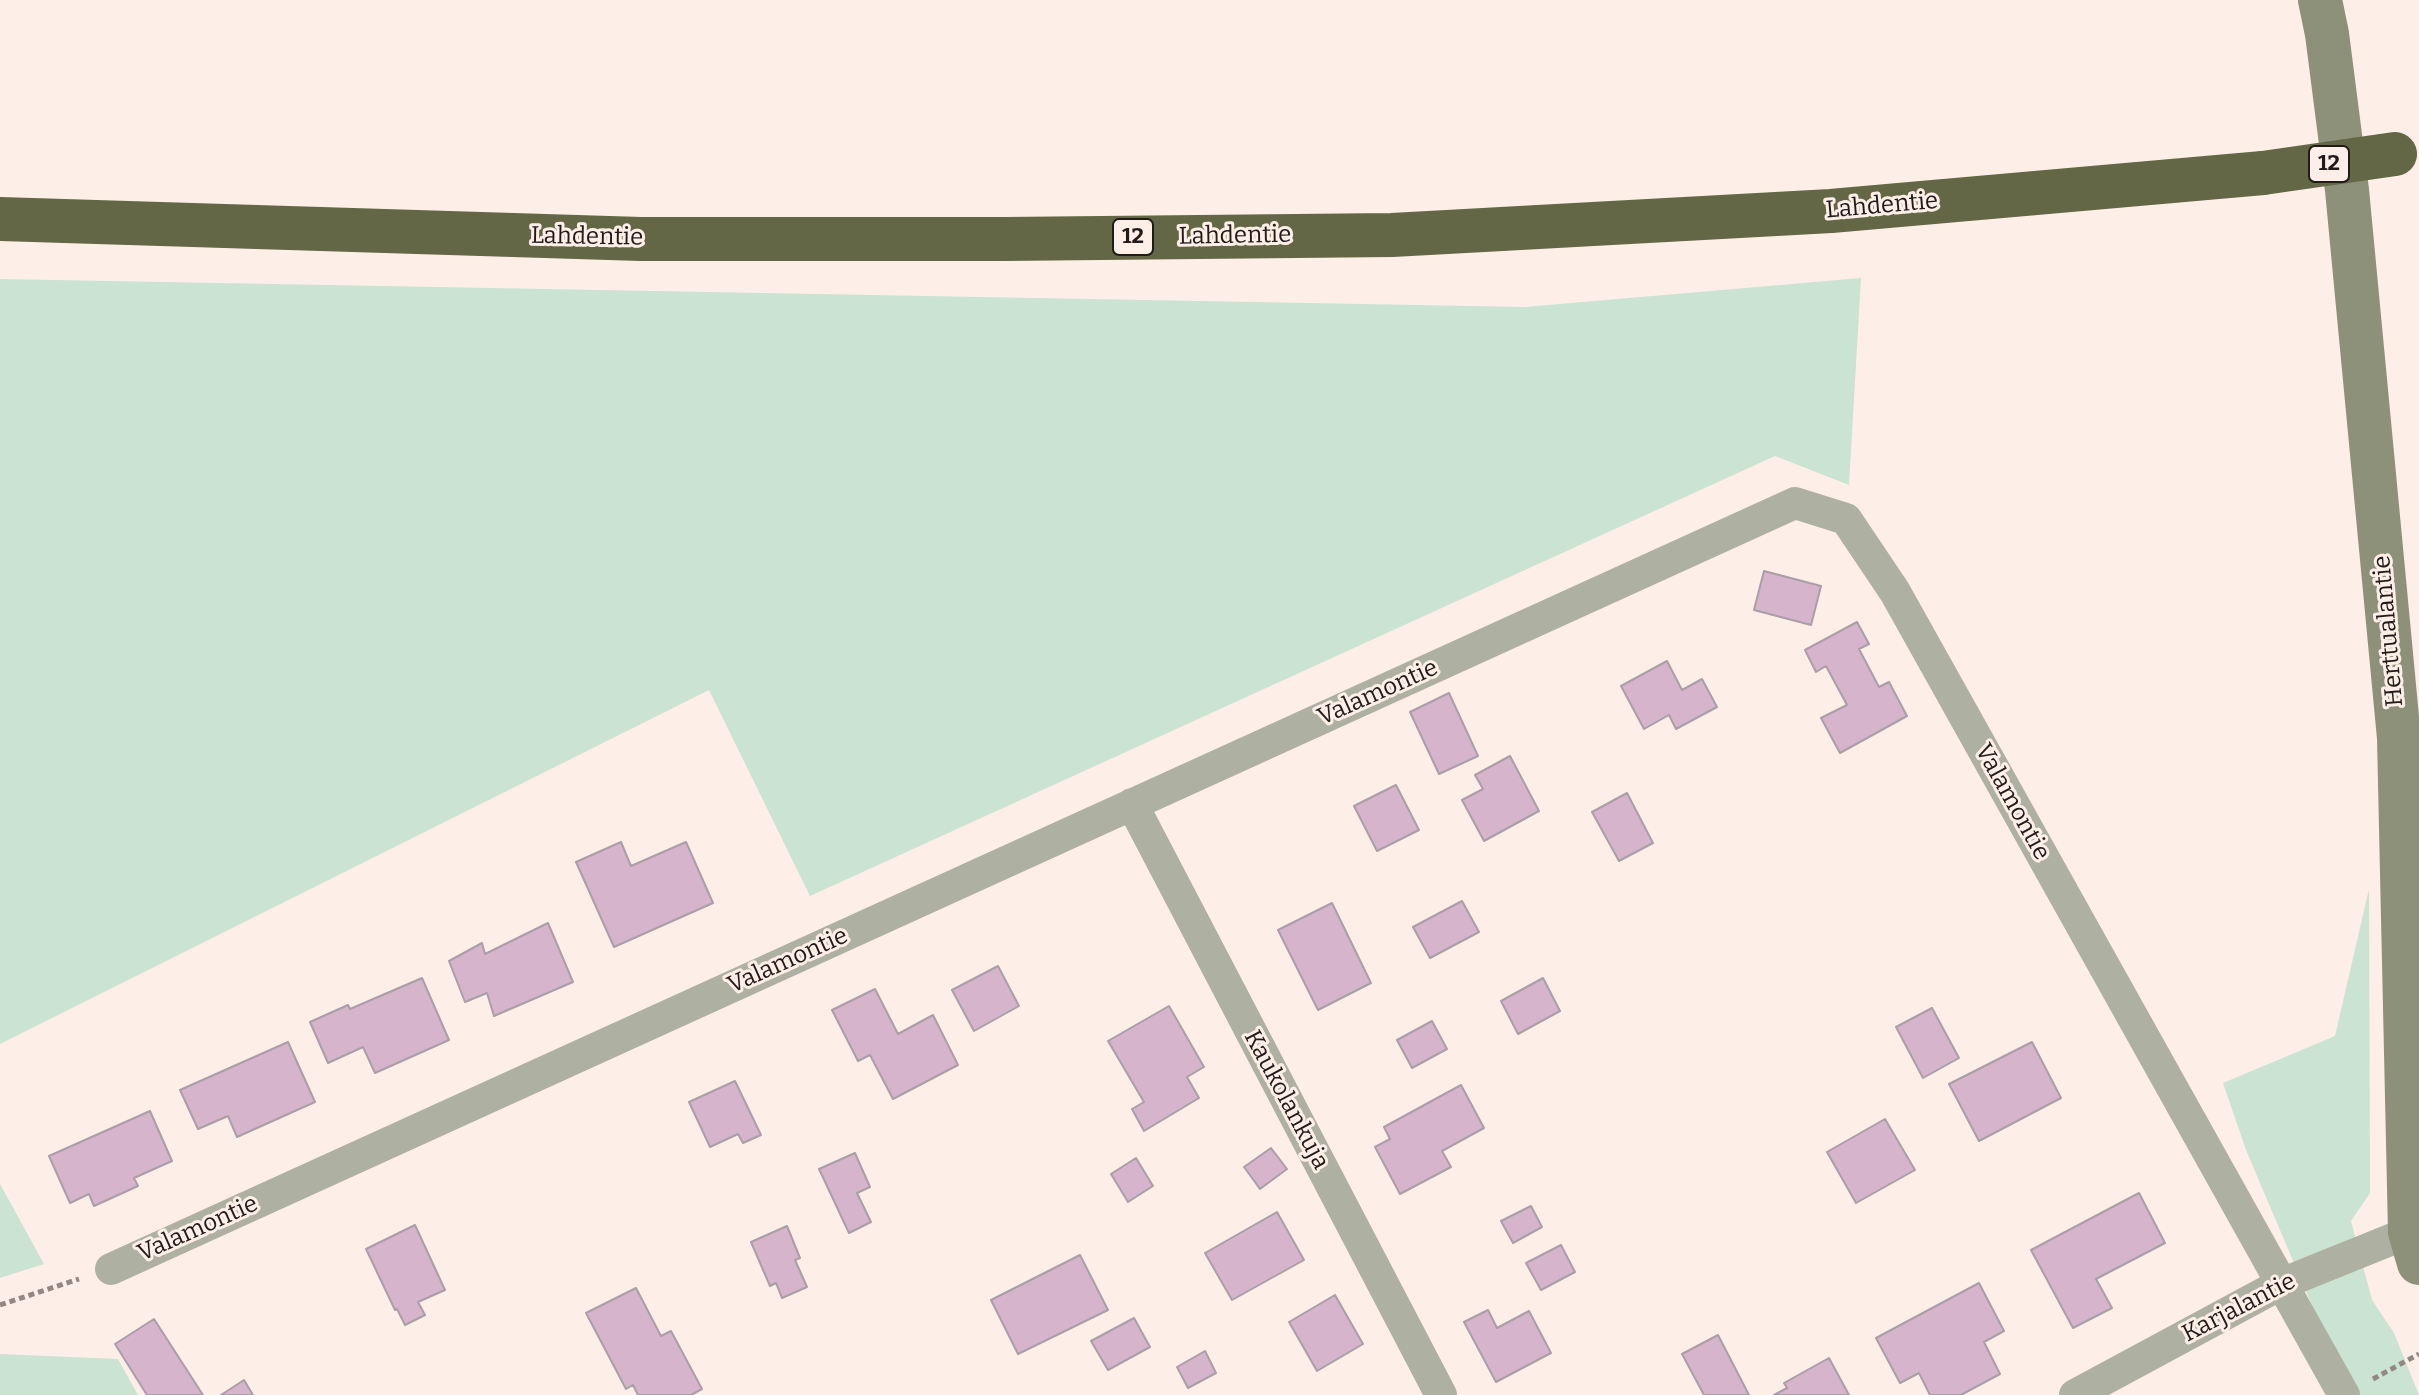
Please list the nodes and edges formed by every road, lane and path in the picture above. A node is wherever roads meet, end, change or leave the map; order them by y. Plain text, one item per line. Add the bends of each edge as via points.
1 (2320, 0) edge
2 (2407, 152) edge
3 (0, 219) edge
4 (1132, 804) junction
5 (2414, 1248) edge
6 (111, 1269) joint
7 (2281, 1284) junction
8 (0, 1305) edge
9 (2419, 1354) edge
10 (1441, 1395) edge
11 (2075, 1395) edge
12 (2344, 1395) edge

1 - 5 street, Herttualantie via 2346,177 2399,738
2 - 3 highway, Lahdentie / 12, bridge via 2263,173 1831,211 1392,235 641,239
4 - 6 street, Valamontie
4 - 7 street, Valamontie via 1795,503 1846,519 1895,592
4 - 10 street, Kaukolankuja
5 - 7 street, Karjalantie
6 - 8 path
7 - 11 street, Karjalantie
7 - 12 street, Valamontie
9 - 12 path

